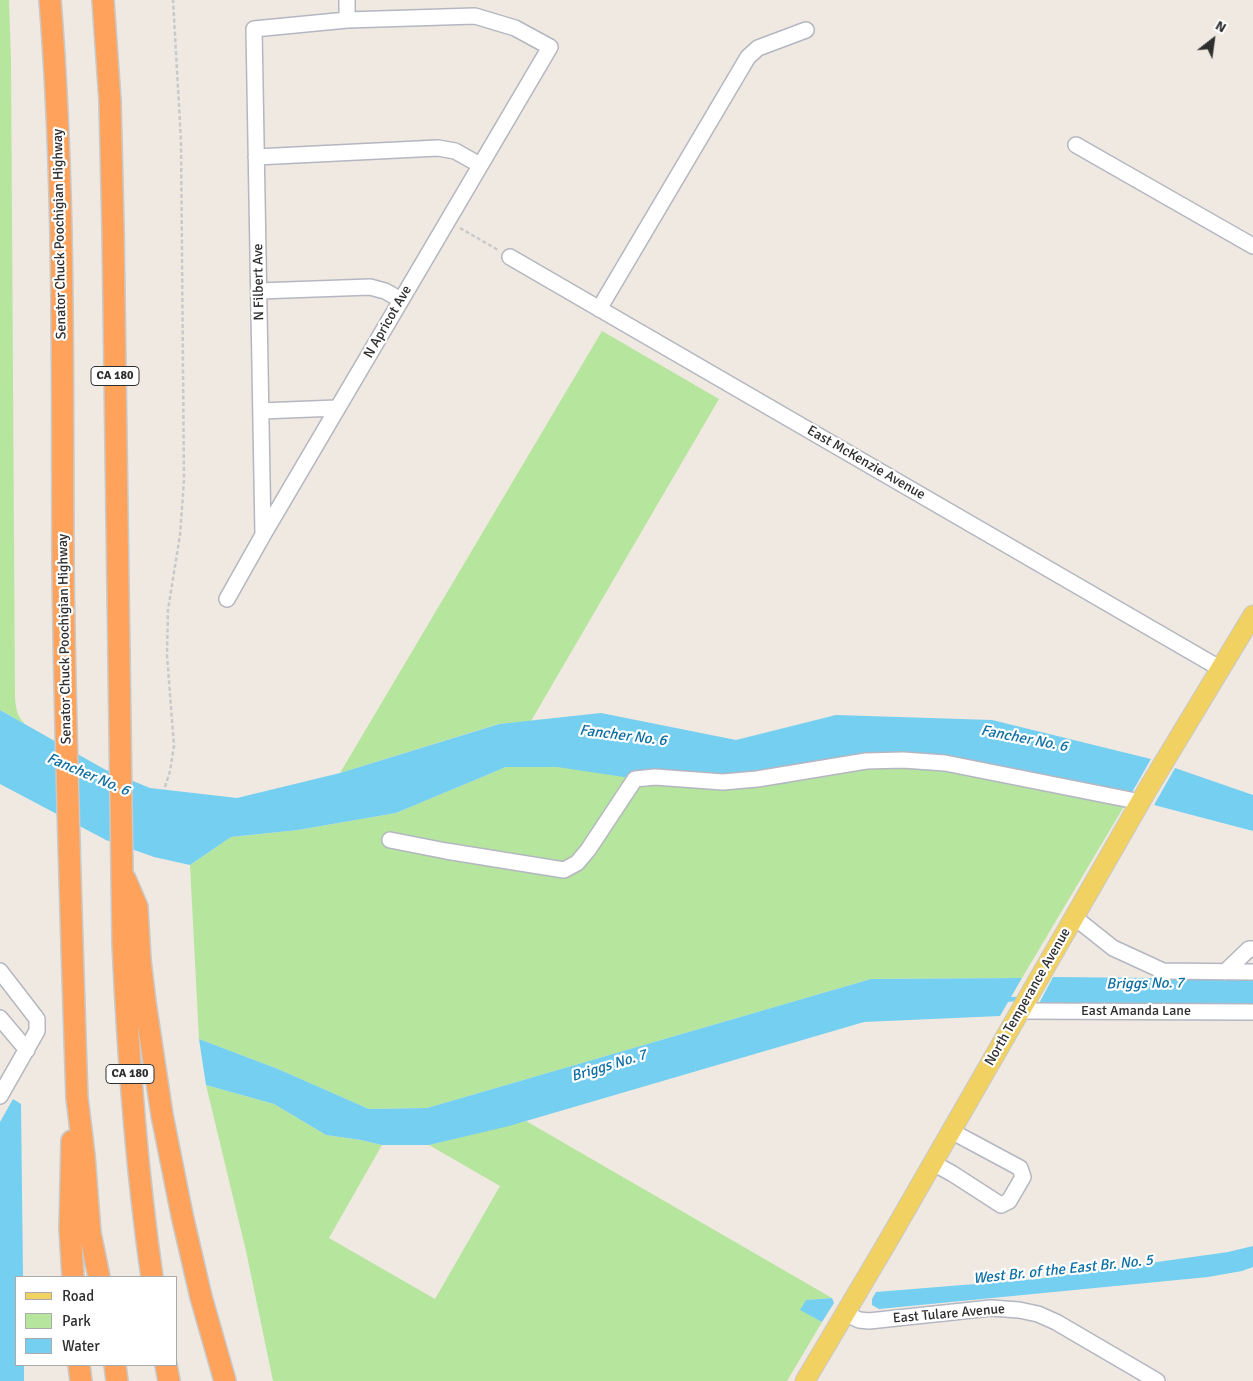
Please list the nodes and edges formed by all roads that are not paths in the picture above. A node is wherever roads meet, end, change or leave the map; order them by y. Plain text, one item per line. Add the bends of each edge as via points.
1 (50, 0) edge
2 (103, 0) edge
3 (347, 0) edge
4 (347, 20) junction
5 (806, 30) dead end
6 (1076, 145) dead end
7 (256, 157) junction
8 (480, 165) junction
9 (1253, 246) edge
10 (510, 257) road end
11 (259, 291) junction
12 (401, 300) junction
13 (599, 308) junction
14 (337, 408) junction
15 (261, 411) junction
16 (263, 535) junction
17 (227, 598) dead end
18 (1253, 615) edge
19 (1221, 669) junction
20 (1145, 795) junction
21 (390, 840) dead end
22 (121, 870) junction
23 (1074, 917) junction
24 (1253, 948) edge
25 (0, 971) edge
26 (1225, 972) junction
27 (1253, 972) edge
28 (1020, 1011) junction
29 (1253, 1012) edge
30 (0, 1018) edge
31 (27, 1050) junction
32 (1, 1092) edge
33 (77, 1098) junction
34 (951, 1131) junction
35 (932, 1163) junction
36 (73, 1276) edge
37 (99, 1276) edge
38 (152, 1276) edge
39 (845, 1313) junction
40 (79, 1366) edge
41 (115, 1366) edge
42 (166, 1366) edge
43 (81, 1381) edge
44 (117, 1381) edge
45 (169, 1381) edge
46 (225, 1381) edge
47 (805, 1381) edge
48 (1157, 1381) edge

1 - 33 highway, Senator Chuck Poochigian Highway via 60,168 66,725
2 - 22 highway, CA 180 via 110,102 113,229
3 - 4 street
4 - 7 street, N Filbert Ave via 254,30
4 - 8 street, N Apricot Ave via 474,16 515,28 550,46
5 - 13 street via 758,48 748,57
6 - 9 street
7 - 8 street via 438,148 455,151
7 - 11 street, N Filbert Ave
8 - 12 street, N Apricot Ave
10 - 13 street, East McKenzie Avenue
11 - 12 street via 370,287
11 - 15 street, N Filbert Ave
12 - 14 street, N Apricot Ave
13 - 19 street, East McKenzie Avenue
14 - 15 street
14 - 16 street, N Apricot Ave
15 - 16 street, N Filbert Ave
16 - 17 street, N Apricot Ave
18 - 19 main road, North Temperance Avenue
19 - 20 main road, North Temperance Avenue
20 - 21 street via 945,763 866,761 723,782 655,777 635,779 578,863 564,870
20 - 23 main road, North Temperance Avenue
22 - 38 highway, CA 180 via 128,1056
22 - 46 highway via 137,906 151,1051 182,1215
23 - 26 street via 1112,948 1163,971
23 - 28 main road, North Temperance Avenue
24 - 26 street
25 - 31 street via 37,1019 37,1031
26 - 27 street
28 - 29 street, East Amanda Lane
28 - 34 main road, North Temperance Avenue
30 - 31 street
31 - 32 street
33 - 36 highway via 71,1146
33 - 37 highway, Senator Chuck Poochigian Highway via 90,1233
34 - 35 main road, North Temperance Avenue
34 - 35 street via 1020,1168 1022,1177 1009,1201 1001,1205
35 - 39 main road, North Temperance Avenue
39 - 47 main road, North Temperance Avenue
39 - 48 street, East Tulare Avenue via 869,1321 991,1308 1029,1312 1071,1330
40 - 43 highway
41 - 44 highway
42 - 45 highway

